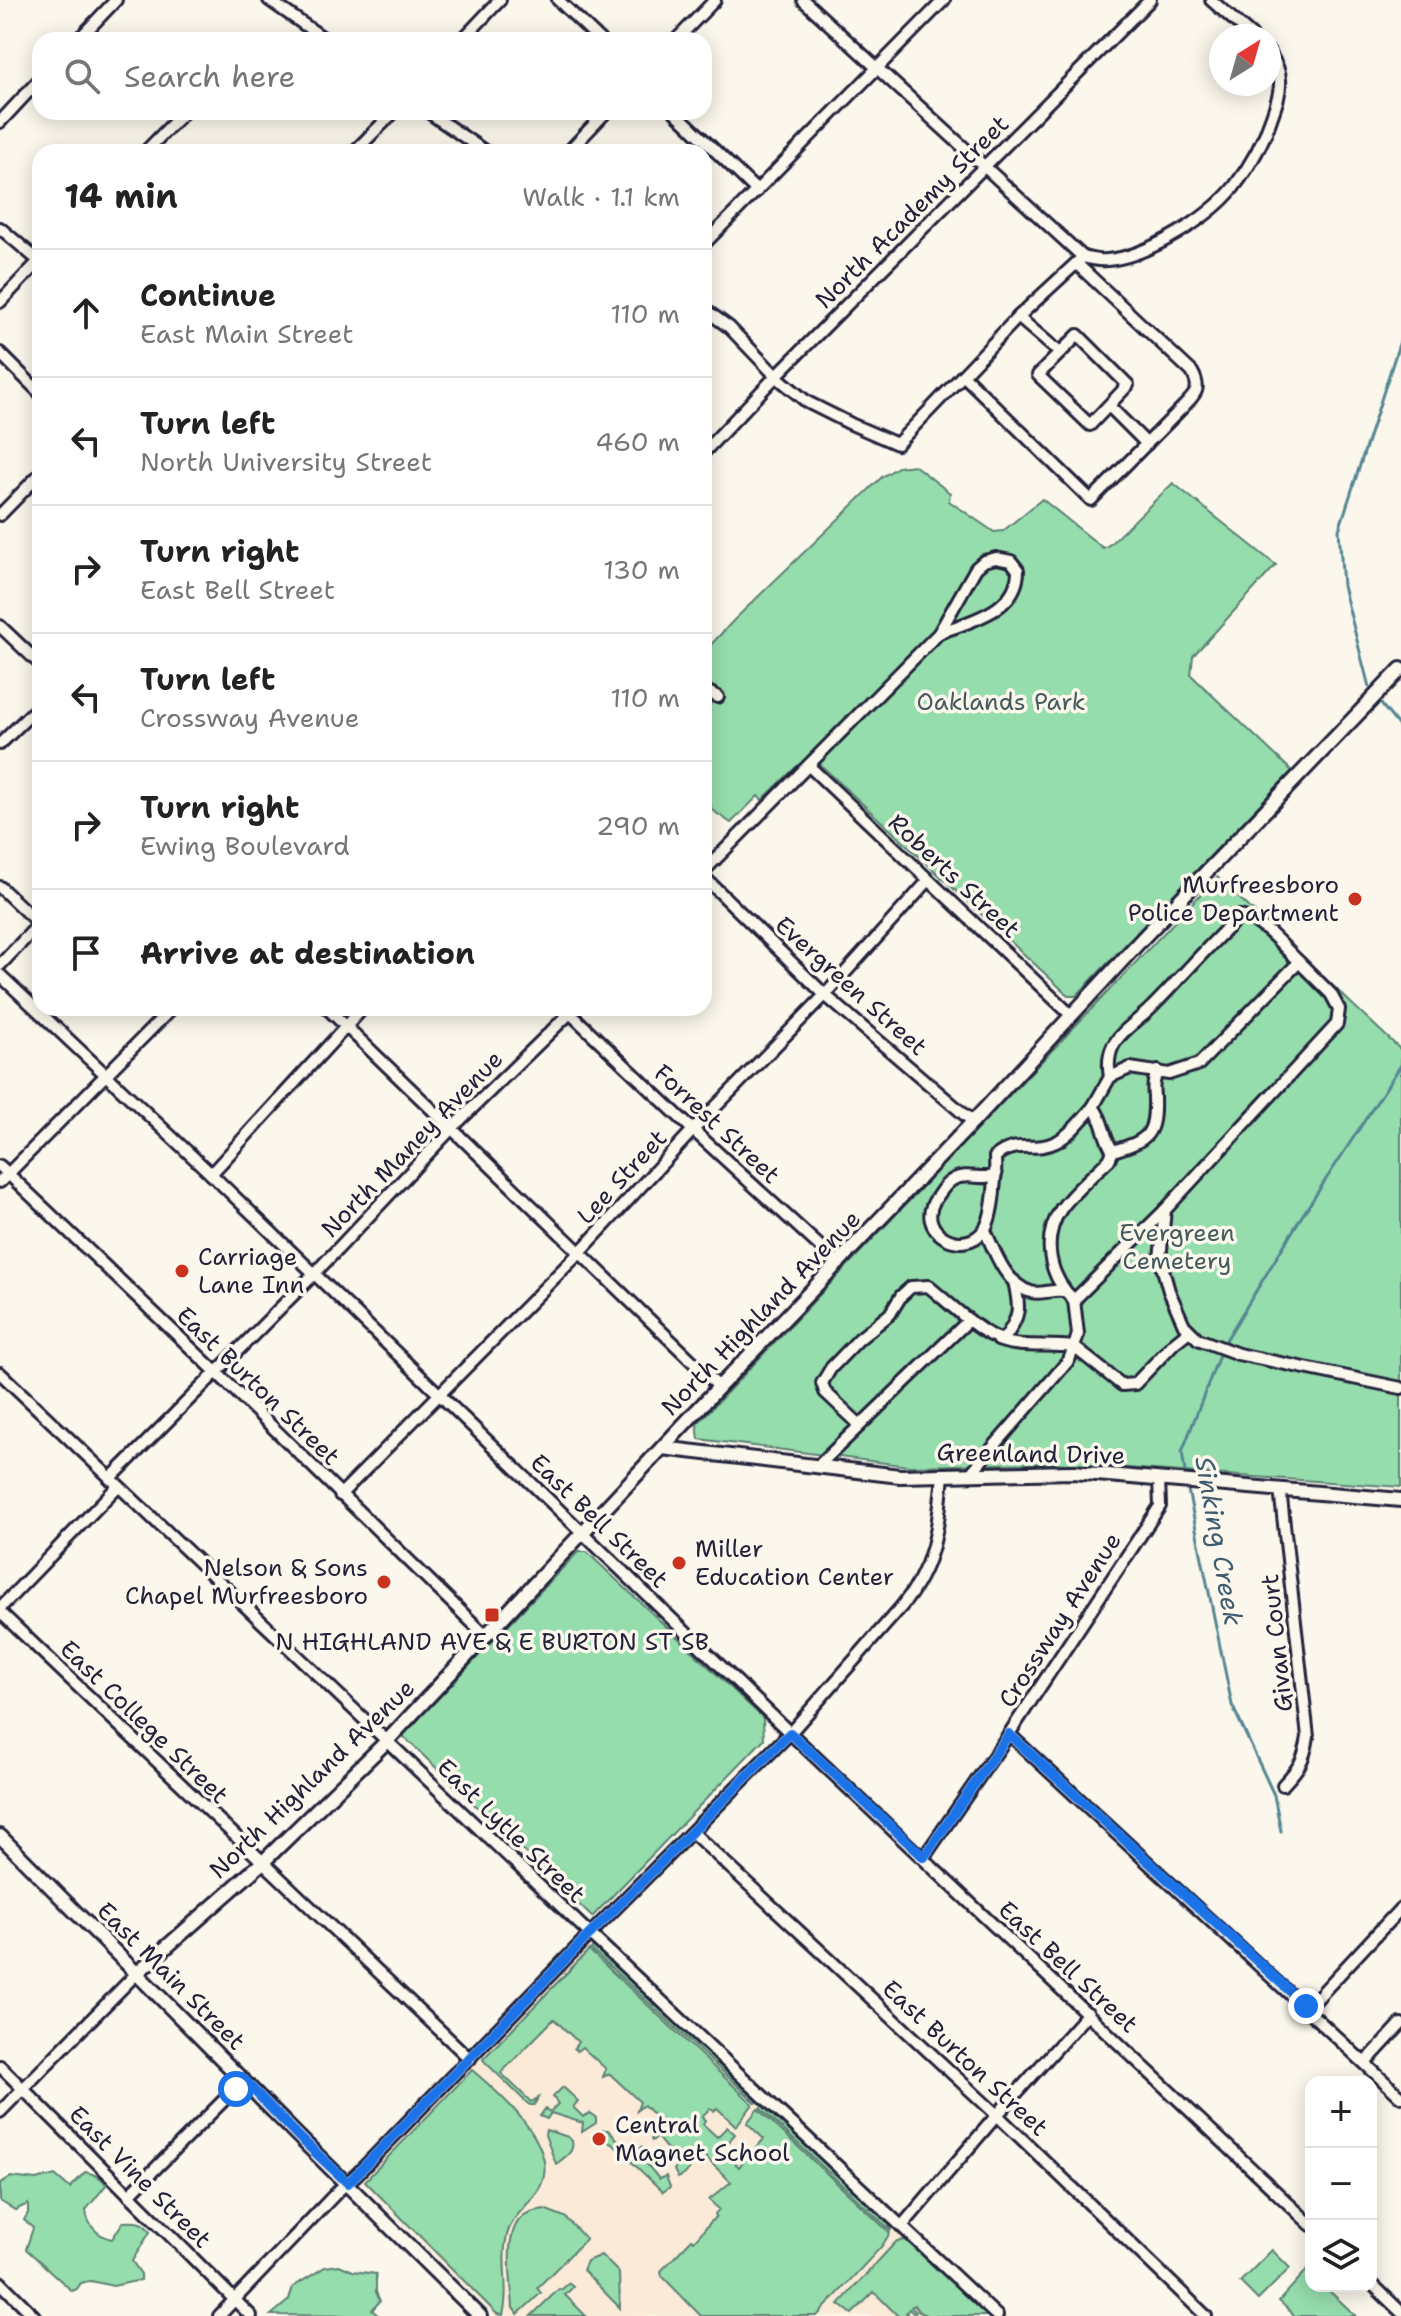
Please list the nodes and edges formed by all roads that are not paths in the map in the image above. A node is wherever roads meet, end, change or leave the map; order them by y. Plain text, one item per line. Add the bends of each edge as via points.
1 (116, 0) edge
2 (269, 0) edge
3 (500, 0) edge
4 (558, 0) edge
5 (715, 0) edge
6 (803, 0) edge
7 (944, 0) edge
8 (1150, 0) edge
9 (1211, 0) edge
10 (1238, 24) edge
11 (86, 32) edge
12 (315, 32) edge
13 (470, 32) edge
14 (592, 32) edge
15 (684, 32) edge
16 (875, 68) junction
17 (32, 88) edge
18 (1278, 96) edge
19 (176, 120) edge
20 (386, 120) edge
21 (440, 120) edge
22 (598, 120) edge
23 (683, 120) edge
24 (0, 122) edge
25 (153, 144) edge
26 (362, 144) edge
27 (474, 144) edge
28 (576, 144) edge
29 (708, 144) edge
30 (712, 148) edge
31 (986, 167) junction
32 (757, 191) junction
33 (0, 228) edge
34 (712, 236) edge
35 (32, 255) edge
36 (1080, 261) junction
37 (32, 268) edge
38 (0, 302) edge
39 (712, 315) edge
40 (1018, 317) junction
41 (0, 353) edge
42 (1060, 353) junction
43 (963, 375) junction
44 (776, 376) junction
45 (32, 385) edge
46 (1109, 406) junction
47 (712, 444) edge
48 (1147, 444) junction
49 (32, 482) edge
50 (0, 515) edge
51 (0, 626) edge
52 (939, 633) junction
53 (32, 656) edge
54 (1401, 669) edge
55 (712, 694) edge
56 (718, 697) dead end
57 (32, 713) edge
58 (0, 744) edge
59 (809, 766) junction
60 (712, 863) edge
61 (928, 881) junction
62 (712, 885) edge
63 (0, 887) edge
64 (32, 916) edge
65 (32, 931) edge
66 (1299, 962) junction
67 (0, 965) edge
68 (0, 975) edge
69 (825, 995) junction
70 (32, 1005) edge
71 (1071, 1015) junction
72 (43, 1016) edge
73 (164, 1016) edge
74 (335, 1016) edge
75 (355, 1016) edge
76 (567, 1016) edge
77 (577, 1016) edge
78 (345, 1026) junction
79 (1158, 1071) junction
80 (106, 1075) junction
81 (1110, 1077) junction
82 (1093, 1107) junction
83 (973, 1122) junction
84 (452, 1128) junction
85 (693, 1130) junction
86 (1113, 1151) junction
87 (3, 1174) edge
88 (211, 1174) junction
89 (996, 1175) junction
90 (1165, 1210) junction
91 (985, 1230) junction
92 (580, 1252) junction
93 (839, 1264) junction
94 (315, 1273) junction
95 (1014, 1281) junction
96 (1063, 1291) junction
97 (1028, 1292) junction
98 (1018, 1300) junction
99 (1074, 1300) junction
100 (969, 1320) junction
101 (1189, 1331) junction
102 (996, 1339) junction
103 (1074, 1347) junction
104 (216, 1372) junction
105 (0, 1373) edge
106 (719, 1387) junction
107 (1401, 1388) edge
108 (438, 1394) junction
109 (860, 1425) junction
110 (662, 1448) junction
111 (818, 1466) junction
112 (970, 1474) junction
113 (943, 1475) junction
114 (1159, 1479) junction
115 (114, 1483) junction
116 (1280, 1489) junction
117 (340, 1495) junction
118 (1401, 1500) edge
119 (583, 1533) junction
120 (0, 1610) edge
121 (486, 1636) junction
122 (790, 1733) junction
123 (1009, 1734) junction
124 (387, 1741) junction
125 (1283, 1785) dead end
126 (692, 1832) junction
127 (0, 1836) edge
128 (924, 1857) junction
129 (263, 1862) junction
130 (1401, 1908) edge
131 (590, 1934) junction
132 (137, 1973) junction
133 (1308, 2008) junction
134 (1088, 2013) junction
135 (1401, 2024) edge
136 (470, 2059) junction
137 (1365, 2063) junction
138 (0, 2066) edge
139 (244, 2080) junction
140 (22, 2089) junction
141 (1401, 2097) edge
142 (0, 2112) edge
143 (997, 2115) junction
144 (348, 2183) junction
145 (129, 2195) junction
146 (1306, 2220) edge
147 (902, 2226) junction
148 (0, 2282) edge
149 (1377, 2289) edge
150 (235, 2299) junction
151 (1401, 2312) edge
152 (34, 2316) edge
153 (219, 2316) edge
154 (251, 2316) edge
155 (480, 2316) edge
156 (997, 2316) edge
157 (1206, 2316) edge

1 - 11 street
2 - 12 street
3 - 13 street
4 - 14 street
5 - 15 street
6 - 16 street
7 - 16 street
8 - 31 street, North Academy Street
9 - 10 street
16 - 31 street
16 - 32 street
17 - 24 street
18 - 36 street via 1254,157 1212,209 1146,249 1111,260
19 - 25 street
20 - 26 street
21 - 27 street
22 - 28 street
23 - 29 street
30 - 32 street
31 - 36 street
31 - 44 street, North Academy Street
32 - 34 street
33 - 35 street
36 - 40 street
36 - 48 street via 1198,382 1196,392
37 - 38 street
39 - 44 street
40 - 42 street
40 - 43 street
41 - 45 street
42 - 46 street via 1078,335 1128,385
42 - 46 street via 1038,375 1090,425
43 - 44 street via 897,444 807,402
43 - 48 street via 1091,500
44 - 47 street, North Academy Street
46 - 48 street
49 - 50 street
51 - 53 street
52 - 52 street via 1000,606 1016,584 1014,563 996,558 980,564
52 - 59 street
54 - 71 street, North Highland Avenue
55 - 56 street
57 - 58 street
59 - 60 street
59 - 61 street, Roberts Street
61 - 69 street, Lee Street
61 - 71 street, Roberts Street
62 - 69 street, Evergreen Street
63 - 64 street
65 - 67 street
66 - 79 street via 1199,1064 1169,1074
66 - 81 street via 1268,932 1240,916 1113,1046
66 - 90 street via 1331,994 1339,1009 1337,1024
68 - 70 street, East Bell Street
69 - 83 street, Evergreen Street
69 - 85 street, Lee Street
71 - 83 street, North Highland Avenue
72 - 80 street, East Bell Street
73 - 80 street
74 - 78 street
75 - 78 street
76 - 84 street, North Maney Avenue
77 - 85 street, Forrest Street
78 - 84 street
78 - 88 street
79 - 81 street via 1130,1068
79 - 86 street via 1149,1134
80 - 87 street
80 - 88 street, East Bell Street
81 - 82 street
82 - 86 street
82 - 89 street via 1057,1142 1004,1149 995,1157
83 - 93 street, North Highland Avenue
84 - 92 street
84 - 94 street, North Maney Avenue
85 - 92 street, Lee Street
85 - 93 street, Forrest Street
86 - 96 street via 1053,1225 1051,1261
87 - 104 street, East Burton Street
88 - 94 street, East Bell Street
89 - 91 street
89 - 91 street via 951,1179 931,1205 930,1221 952,1242 971,1241
90 - 99 street
90 - 101 street via 1160,1259
91 - 95 street
92 - 106 street
92 - 108 street, Lee Street
93 - 106 street, North Highland Avenue
94 - 104 street, North Maney Avenue
94 - 108 street, East Bell Street
95 - 97 street
95 - 98 street
96 - 97 street
96 - 99 street
97 - 98 street
98 - 102 street via 1017,1322 1004,1339
99 - 103 street
100 - 102 street
100 - 109 street
100 - 109 street via 928,1286 911,1287 901,1296 822,1383
101 - 103 street via 1135,1384 1122,1385
101 - 107 street via 1221,1350
102 - 103 street via 1013,1346
103 - 112 street via 1069,1360
104 - 115 street, North Maney Avenue
104 - 117 street, East Burton Street
105 - 115 street, East Lytle Street
106 - 110 street, North Highland Avenue
108 - 117 street, Lee Street
108 - 119 street, East Bell Street
109 - 111 street
110 - 111 street, Greenland Drive
110 - 119 street, North Highland Avenue
111 - 113 street, Greenland Drive via 900,1476
112 - 113 street, Greenland Drive
112 - 114 street, Greenland Drive via 1073,1472
113 - 122 street via 926,1572
114 - 116 street, Greenland Drive
114 - 123 street, Crossway Avenue via 1160,1506
115 - 120 street, North Maney Avenue
115 - 124 street, East Lytle Street
116 - 118 street, Greenland Drive
116 - 125 street, Givan Court via 1308,1737 1305,1757
117 - 121 street, East Burton Street
119 - 121 street, North Highland Avenue
119 - 122 street, East Bell Street
120 - 129 street, East College Street
121 - 124 street, North Highland Avenue
122 - 126 street
122 - 128 street, East Bell Street
123 - 128 street, Crossway Avenue
123 - 133 street
124 - 129 street, North Highland Avenue
124 - 131 street, East Lytle Street
126 - 131 street
126 - 143 street, East Burton Street
127 - 132 street, East Main Street
128 - 134 street, East Bell Street
129 - 132 street, North Highland Avenue
129 - 136 street, East College Street
130 - 133 street
131 - 136 street
131 - 147 street, East Lytle Street
132 - 139 street, East Main Street
132 - 140 street
133 - 137 street
134 - 143 street
134 - 146 street, East Bell Street
135 - 137 street
136 - 144 street
137 - 141 street
138 - 140 street, East Vine Street
139 - 144 street, East Main Street
139 - 145 street
140 - 142 street
140 - 145 street, East Vine Street
143 - 147 street
143 - 157 street, East Burton Street
144 - 150 street
144 - 155 street, East Main Street
145 - 150 street, East Vine Street
147 - 156 street, East Lytle Street
148 - 152 street
149 - 151 street
150 - 153 street
150 - 154 street, East Vine Street

